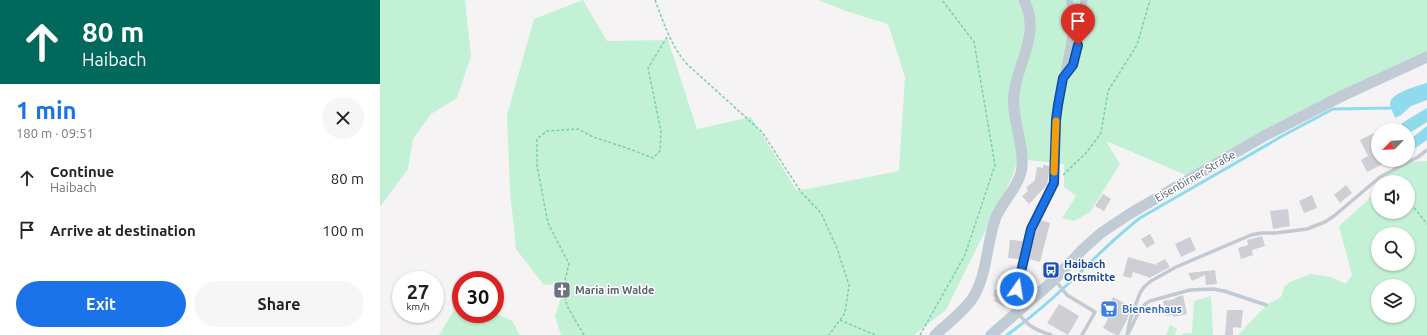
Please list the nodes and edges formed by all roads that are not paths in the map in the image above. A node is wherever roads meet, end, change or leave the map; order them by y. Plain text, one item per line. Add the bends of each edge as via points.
1 (1024, 0) edge
2 (1069, 0) edge
3 (1084, 0) edge
4 (1427, 57) edge
5 (1063, 78) junction
6 (1427, 150) edge
7 (1057, 284) junction
8 (1266, 305) dead end
9 (1020, 313) junction
10 (935, 335) edge
11 (991, 335) edge
12 (1051, 335) edge
13 (1082, 335) edge
14 (1127, 335) edge

1 - 10 main road via 1030,13 1031,24 1016,84 1014,104 1022,172 996,218 976,291 971,300
2 - 5 street via 1070,34
3 - 5 street via 1073,65
4 - 7 main road, Eisenbirner Straße via 1342,96 1273,132 1143,206 1083,248
5 - 9 street via 1056,120 1054,183 1031,229 1017,289
6 - 14 lane via 1380,177 1334,216 1317,226 1251,235 1159,275 1140,293
7 - 9 main road, Eisenbirner Straße
7 - 13 lane via 1067,295 1095,312
8 - 14 lane via 1219,290 1190,290 1144,304
9 - 11 main road, Eisenbirner Straße
9 - 12 lane via 1034,329

